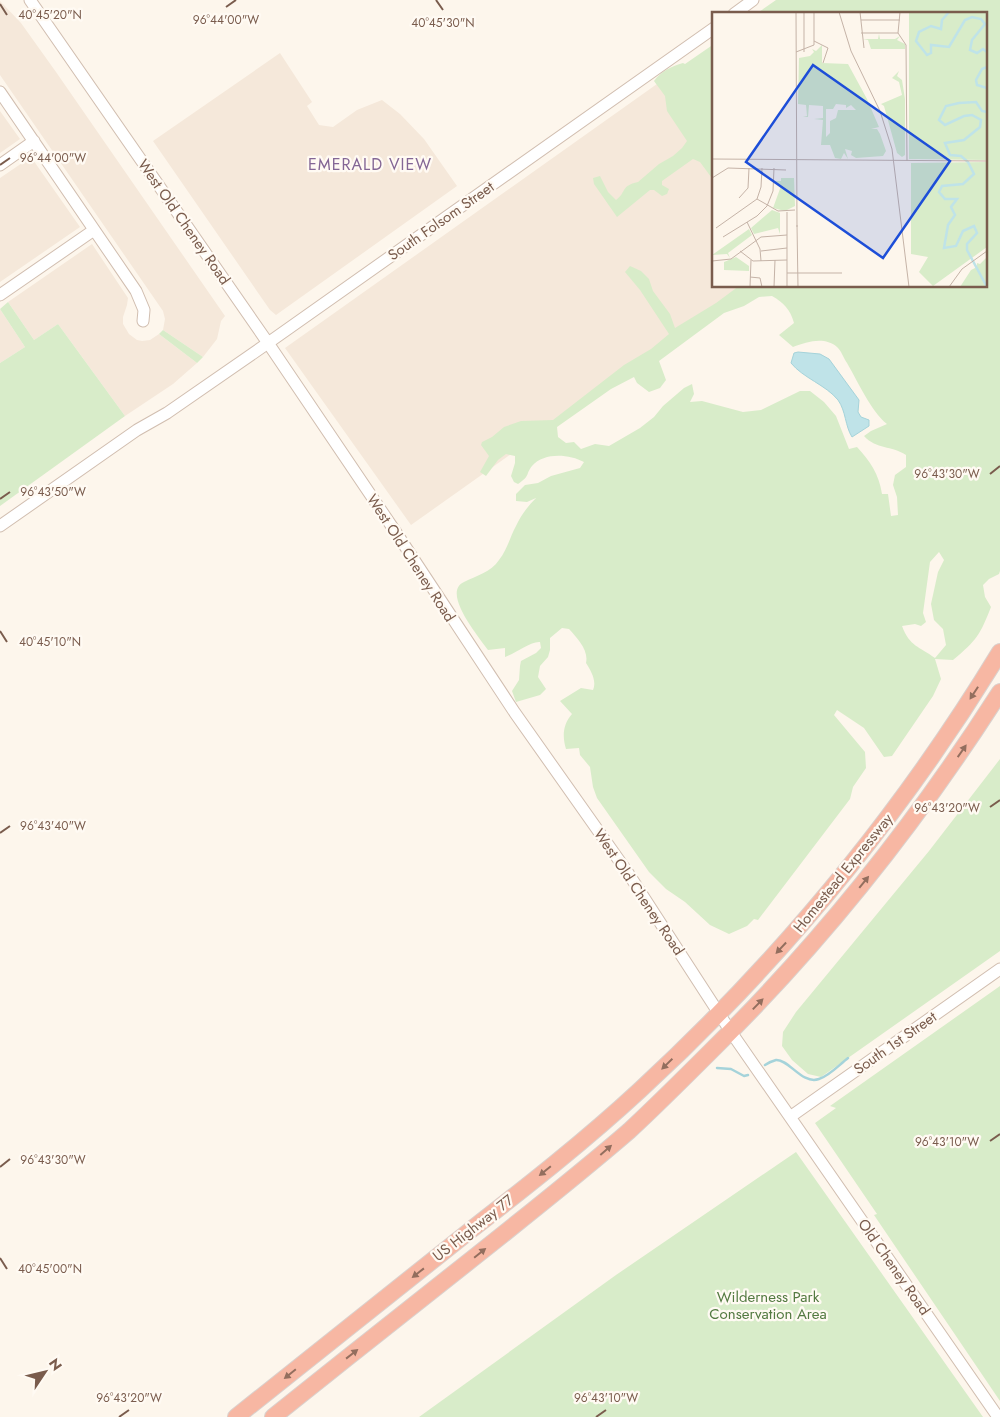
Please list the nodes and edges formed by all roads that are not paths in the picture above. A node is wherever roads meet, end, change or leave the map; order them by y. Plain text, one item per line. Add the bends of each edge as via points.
1 (30, 0) edge
2 (753, 0) edge
3 (737, 12) edge
4 (712, 29) edge
5 (0, 92) edge
6 (34, 141) junction
7 (0, 165) edge
8 (94, 230) junction
9 (0, 295) edge
10 (144, 320) dead end
11 (268, 343) junction
12 (168, 413) junction
13 (0, 526) edge
14 (0, 535) edge
15 (1000, 652) edge
16 (1000, 692) edge
17 (1000, 969) edge
18 (719, 1013) junction
19 (702, 1030) joint
20 (731, 1032) junction
21 (711, 1051) joint
22 (790, 1117) junction
23 (236, 1417) edge
24 (273, 1417) edge
25 (998, 1417) edge

1 - 11 street, West Old Cheney Road
2 - 3 street
4 - 11 street, South Folsom Street
5 - 6 street
6 - 7 street
6 - 8 street
8 - 9 street
8 - 10 street via 136,291 144,310
11 - 12 street, South Folsom Street
11 - 18 street, West Old Cheney Road
12 - 13 street, South Folsom Street via 137,430
12 - 14 street, South Folsom Street via 142,436
15 -> 18 highway, Homestead Expressway via 951,729 871,840 793,935
20 -> 16 highway, Homestead Expressway via 804,955 881,861 928,800
17 - 22 street, South 1st Street
18 - 19 highway, Homestead Expressway
18 - 20 street, West Old Cheney Road
19 -> 23 highway, US Highway 77 via 639,1091 547,1170
20 - 21 highway, Homestead Expressway
20 - 22 street, West Old Cheney Road
24 -> 21 highway, US Highway 77 via 580,1172
22 - 25 street, Old Cheney Road

